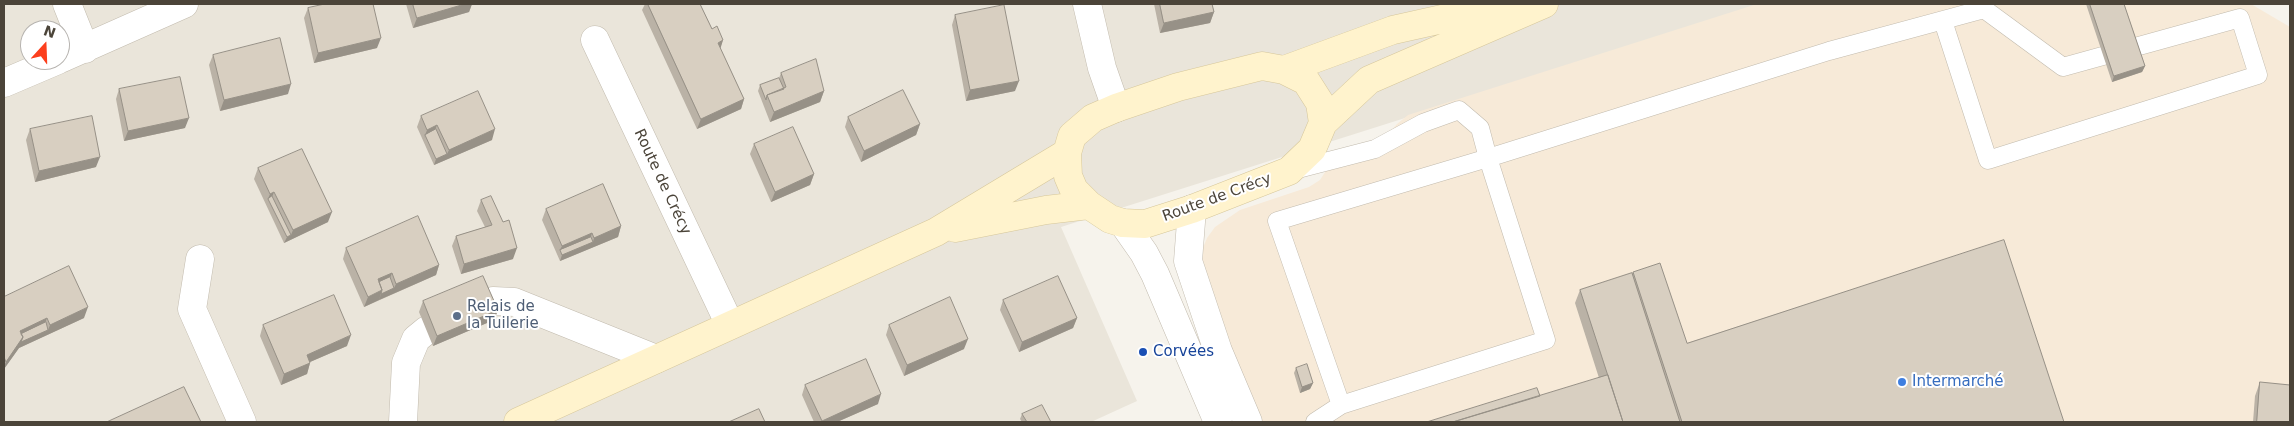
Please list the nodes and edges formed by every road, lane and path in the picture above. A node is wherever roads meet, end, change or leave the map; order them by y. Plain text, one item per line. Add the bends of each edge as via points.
1 (67, 4) edge
2 (184, 4) edge
3 (1087, 4) edge
4 (1509, 4) edge
5 (1544, 4) edge
6 (1943, 21) junction
7 (595, 40) dead end
8 (85, 49) junction
9 (70, 55) edge
10 (35, 70) edge
11 (1284, 70) junction
12 (4, 83) edge
13 (1116, 108) junction
14 (1323, 123) junction
15 (1067, 153) junction
16 (1488, 158) junction
17 (1289, 172) junction
18 (1089, 205) junction
19 (1192, 209) junction
20 (1123, 223) junction
21 (936, 232) junction
22 (200, 259) dead end
23 (730, 325) junction
24 (656, 359) junction
25 (1341, 405) junction
26 (242, 422) edge
27 (403, 422) edge
28 (518, 422) edge
29 (1218, 422) edge
30 (1248, 422) edge
31 (1315, 422) edge

1 - 8 street
2 - 8 street
3 - 13 street via 1102,68
4 - 11 main road, Route de Crécy via 1393,30
5 - 14 main road, Route de Crécy via 1369,80
6 - 6 lane via 1984,9 2063,67 2240,18 2258,74 1988,160
6 - 16 lane via 1829,51
7 - 23 street, Route de Crécy
8 - 9 street
10 - 12 street
11 - 13 main road, Route de Crécy via 1262,66 1178,87
11 - 14 main road, Route de Crécy via 1306,81 1320,103
13 - 15 main road, Route de Crécy via 1093,118 1072,136
14 - 17 main road, Route de Crécy via 1312,149
15 - 18 main road, Route de Crécy via 1068,176 1074,190
15 - 21 main road
16 - 17 lane via 1480,128 1458,110 1423,123 1375,148
16 - 25 lane via 1546,340
16 - 25 lane via 1277,222
17 - 19 main road, Route de Crécy
18 - 20 main road, Route de Crécy via 1110,219
18 - 21 main road via 1046,210
19 - 20 main road, Route de Crécy via 1145,224
19 - 30 street via 1188,261 1218,351
20 - 29 street via 1144,253
21 - 23 main road
22 - 26 street via 192,309
23 - 24 main road
24 - 27 street via 514,302 493,301 427,330 416,339 406,363
24 - 28 main road
25 - 31 lane

